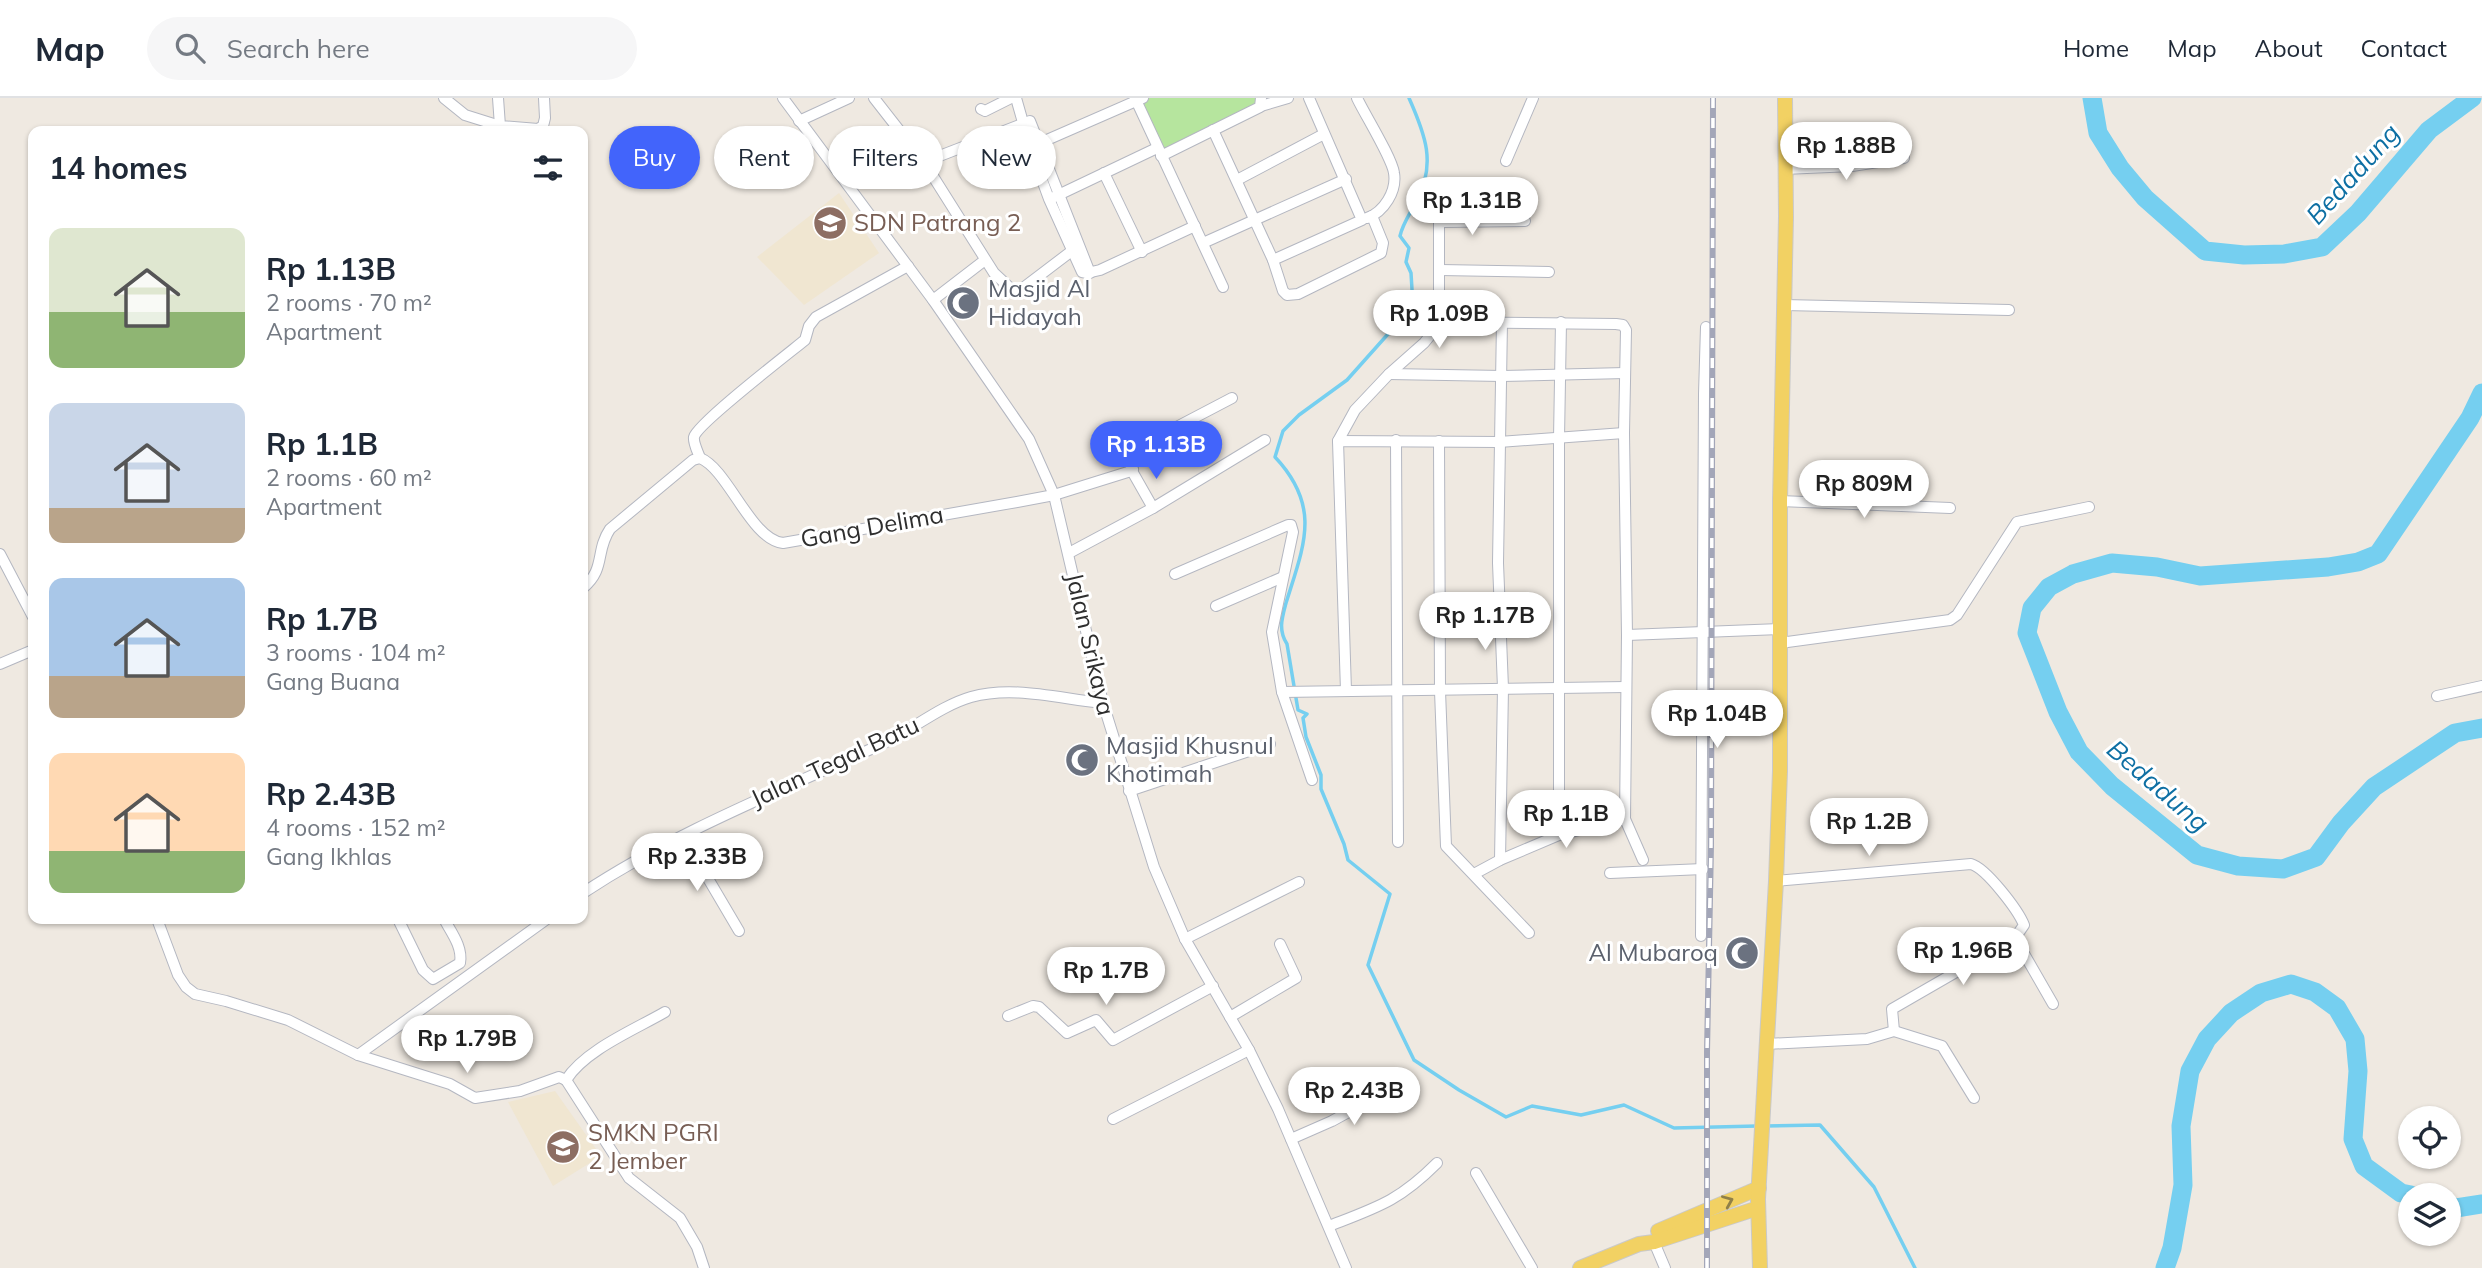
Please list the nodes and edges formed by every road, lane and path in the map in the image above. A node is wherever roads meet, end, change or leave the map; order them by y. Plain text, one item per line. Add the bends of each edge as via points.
1 (443, 98) edge
2 (498, 98) edge
3 (544, 98) edge
4 (783, 98) edge
5 (849, 98) edge
6 (874, 98) edge
7 (1013, 98) edge
8 (1288, 98) edge
9 (1309, 98) edge
10 (1357, 98) edge
11 (1533, 98) edge
12 (1785, 98) edge
13 (1138, 99) edge
14 (1261, 102) edge
15 (981, 110) dead end
16 (799, 121) junction
17 (1022, 123) junction
18 (500, 125) junction
19 (510, 126) edge
20 (543, 126) edge
21 (896, 126) edge
22 (1024, 126) edge
23 (1213, 130) junction
24 (1324, 134) junction
25 (1056, 135) edge
26 (1159, 152) junction
27 (943, 154) edge
28 (1904, 158) dead end
29 (1506, 161) dead end
30 (1784, 169) junction
31 (1104, 173) junction
32 (1346, 179) junction
33 (1237, 180) junction
34 (1505, 187) dead end
35 (941, 189) edge
36 (1050, 189) edge
37 (1053, 197) junction
38 (1367, 218) junction
39 (1255, 220) junction
40 (1504, 221) junction
41 (1525, 221) dead end
42 (1195, 226) junction
43 (1203, 243) junction
44 (1073, 250) junction
45 (1142, 252) junction
46 (985, 260) junction
47 (1273, 260) junction
48 (908, 266) junction
49 (1440, 270) junction
50 (1549, 272) dead end
51 (1090, 273) junction
52 (1223, 287) dead end
53 (933, 300) junction
54 (1784, 305) junction
55 (2009, 310) dead end
56 (1439, 322) junction
57 (1502, 322) junction
58 (1561, 322) junction
59 (1706, 327) dead end
60 (1625, 373) junction
61 (1389, 374) junction
62 (1560, 375) junction
63 (1502, 376) junction
64 (1232, 398) dead end
65 (1624, 433) junction
66 (1559, 438) junction
67 (1265, 440) dead end
68 (1396, 440) junction
69 (1338, 441) junction
70 (1439, 441) junction
71 (1499, 442) junction
72 (700, 458) junction
73 (1132, 471) junction
74 (1054, 495) junction
75 (1780, 501) junction
76 (2089, 507) dead end
77 (1153, 508) junction
78 (1950, 508) dead end
79 (1069, 553) junction
80 (0, 554) edge
81 (1175, 574) dead end
82 (1283, 577) junction
83 (588, 584) edge
84 (1216, 606) dead end
85 (28, 607) edge
86 (1702, 632) junction
87 (1627, 635) junction
88 (1780, 636) junction
89 (28, 652) edge
90 (0, 664) edge
91 (1559, 687) junction
92 (1626, 687) junction
93 (2482, 687) edge
94 (1503, 688) junction
95 (1397, 690) junction
96 (1346, 691) junction
97 (1440, 691) junction
98 (1284, 692) junction
99 (2437, 696) dead end
100 (1103, 703) junction
101 (1270, 744) dead end
102 (1312, 780) dead end
103 (1129, 791) junction
104 (1625, 819) junction
105 (1559, 835) junction
106 (683, 836) junction
107 (1398, 842) dead end
108 (1500, 860) junction
109 (1643, 860) dead end
110 (1703, 869) junction
111 (1611, 873) dead end
112 (1474, 874) junction
113 (1776, 881) junction
114 (1299, 882) dead end
115 (588, 889) edge
116 (159, 924) edge
117 (400, 924) edge
118 (447, 924) edge
119 (540, 924) edge
120 (739, 931) dead end
121 (1529, 933) dead end
122 (1701, 936) dead end
123 (2015, 938) junction
124 (1185, 939) junction
125 (1280, 944) dead end
126 (444, 972) junction
127 (1213, 986) junction
128 (454, 987) junction
129 (2053, 1004) dead end
130 (665, 1012) dead end
131 (1008, 1016) dead end
132 (1230, 1017) junction
133 (1894, 1031) junction
134 (1766, 1044) junction
135 (1249, 1050) junction
136 (358, 1055) junction
137 (566, 1080) junction
138 (1401, 1083) dead end
139 (1974, 1098) dead end
140 (1113, 1119) dead end
141 (1291, 1139) junction
142 (1437, 1163) dead end
143 (1476, 1173) dead end
144 (1758, 1198) junction
145 (1329, 1226) junction
146 (1647, 1242) junction
147 (704, 1268) edge
148 (1346, 1268) edge
149 (1532, 1268) edge
150 (1580, 1268) edge
151 (1665, 1268) edge
152 (1760, 1268) edge

1 - 18 street via 465,116
2 - 18 street
3 - 20 street
4 - 16 street, Jalan Srikaya
5 - 16 street
6 - 21 street
7 - 15 street
7 - 17 street
8 - 14 street
9 - 24 street
10 - 38 street via 1395,175 1386,204
11 - 29 street
12 - 30 main road
13 - 25 street
13 - 26 street
14 - 23 street
16 - 48 street, Jalan Srikaya
17 - 22 street
17 - 27 street
18 - 19 street
23 - 26 street
23 - 33 street
24 - 32 street
24 - 33 street
26 - 31 street
26 - 42 street
28 - 30 street
30 - 54 main road
31 - 37 street
31 - 45 street
32 - 38 street
32 - 39 street
33 - 39 street
34 - 40 street
35 - 46 street
36 - 37 street
37 - 44 street
37 - 51 street
38 - 47 street
38 - 47 street via 1383,243 1381,253 1298,294 1284,293
39 - 43 street
39 - 47 street
40 - 41 street
40 - 49 street via 1439,222
42 - 43 street
42 - 45 street
43 - 52 street
44 - 46 street via 1020,290 1001,281
44 - 51 street via 1081,270
45 - 51 street
46 - 53 street
48 - 53 street, Jalan Srikaya
48 - 72 street via 816,317 805,340 696,432
49 - 50 street
49 - 56 street
53 - 74 street, Jalan Srikaya via 1029,439
54 - 55 street
54 - 75 main road
56 - 57 street
56 - 61 street via 1424,343
57 - 58 street
57 - 63 street
58 - 60 street via 1624,326
58 - 62 street
59 - 86 street
60 - 62 street
60 - 65 street
61 - 63 street
61 - 69 street via 1355,410
62 - 63 street
62 - 66 street
63 - 71 street
64 - 73 street via 1127,453
65 - 66 street
65 - 87 street
66 - 71 street
66 - 91 street
67 - 77 street
68 - 69 street
68 - 70 street
68 - 95 street
69 - 96 street
70 - 71 street
70 - 97 street
71 - 94 street
72 - 74 street, Gang Delima via 712,466 771,539 779,542
72 - 83 street via 610,529 598,569
73 - 74 street
73 - 77 street
74 - 79 street, Jalan Srikaya
75 - 78 street
75 - 88 main road
76 - 88 street via 2017,522 1950,620
77 - 79 street
79 - 100 street, Jalan Srikaya
80 - 85 street
81 - 82 street via 1292,525
82 - 84 street
82 - 98 street via 1272,628
86 - 87 street
86 - 88 street
86 - 110 street
87 - 92 street
88 - 113 main road
89 - 90 street
91 - 92 street
91 - 94 street
91 - 105 street
92 - 104 street
93 - 99 street
94 - 97 street
94 - 108 street
95 - 96 street
95 - 97 street
95 - 107 street
96 - 98 street
97 - 112 street via 1446,846
98 - 102 street
100 - 103 street, Jalan Srikaya
100 - 106 street, Jalan Tegal Batu via 1017,693 971,697 886,742 739,806
101 - 103 street
103 - 124 street, Jalan Srikaya
104 - 105 street
104 - 109 street
105 - 108 street
106 - 115 street, Jalan Tegal Batu
106 - 120 street
108 - 112 street
110 - 111 street
110 - 122 street
112 - 121 street
113 - 123 street via 1975,865 2023,921
113 - 134 main road
114 - 124 street
116 - 136 street via 178,975 195,994 288,1020
117 - 126 street via 423,970 433,979
118 - 126 street via 461,958
119 - 128 street
123 - 129 street
123 - 133 street via 1892,1009
124 - 127 street, Jalan Srikaya
125 - 132 street via 1296,978
126 - 128 street
127 - 131 street via 1112,1040 1096,1020 1067,1033 1039,1007
127 - 132 street, Jalan Srikaya
128 - 136 street
130 - 137 street via 585,1058
132 - 135 street, Jalan Srikaya
133 - 134 street via 1867,1039
133 - 139 street via 1942,1046
134 - 144 main road
135 - 140 street
135 - 141 street, Jalan Srikaya
136 - 137 street via 450,1084 475,1097 520,1091 559,1077
137 - 147 street via 629,1178 680,1218
138 - 141 street
141 - 145 street, Jalan Srikaya
142 - 145 street via 1387,1204
143 - 149 street
144 - 146 main road via 1652,1234
144 - 152 main road
145 - 148 street, Jalan Srikaya
146 - 150 main road
146 - 151 street

